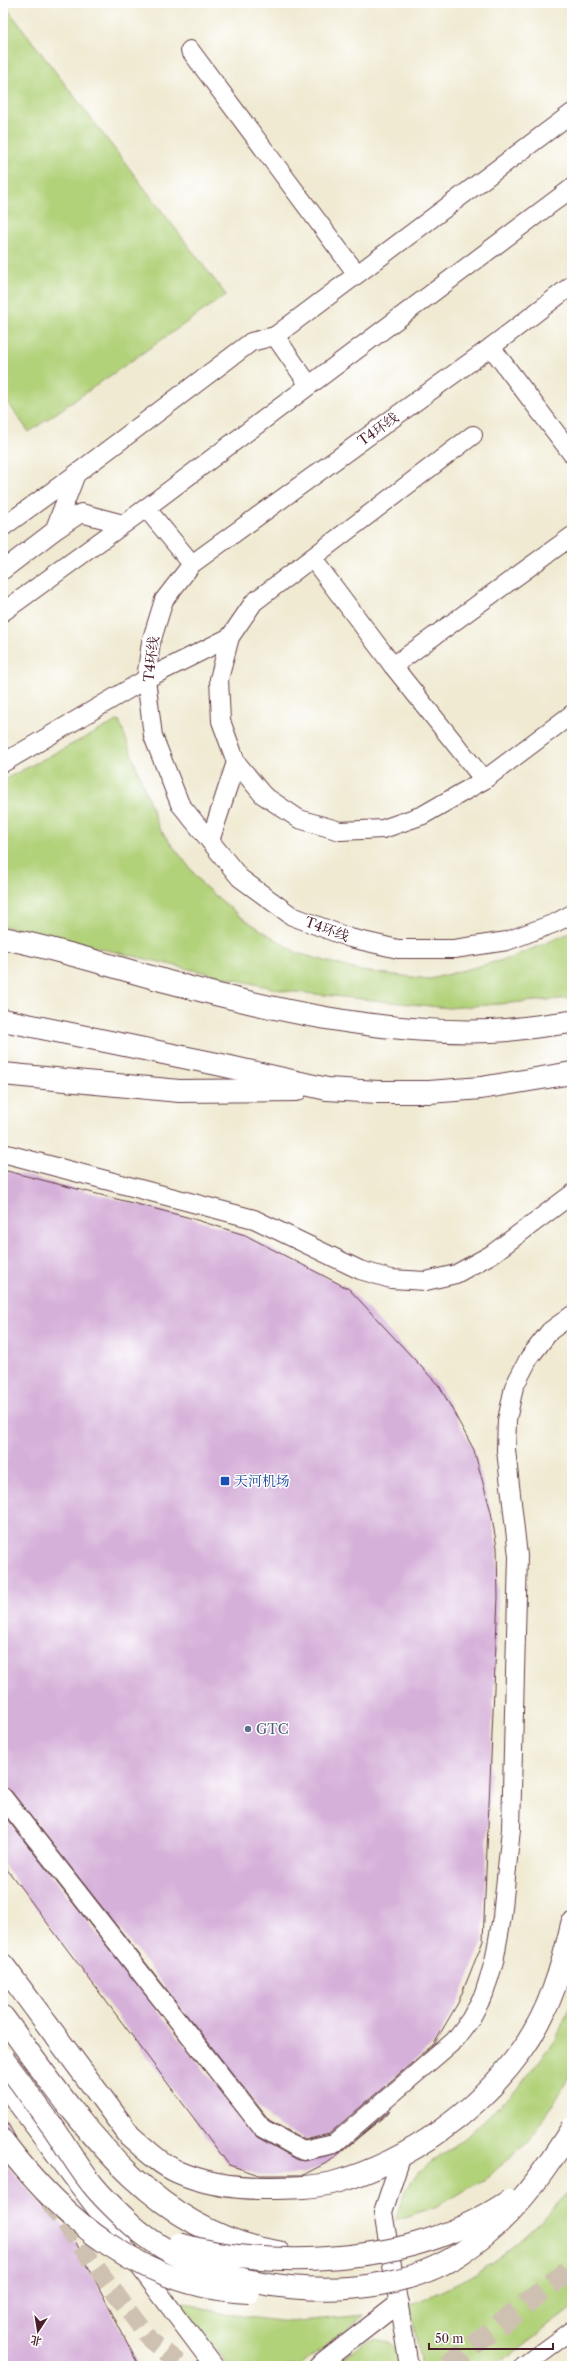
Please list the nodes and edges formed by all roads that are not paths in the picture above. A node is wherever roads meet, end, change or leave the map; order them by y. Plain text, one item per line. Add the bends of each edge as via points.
1 (190, 50) dead end
2 (572, 113) edge
3 (572, 188) edge
4 (357, 274) junction
5 (572, 285) edge
6 (275, 336) junction
7 (491, 347) junction
8 (309, 386) junction
9 (473, 435) dead end
10 (572, 454) edge
11 (76, 474) junction
12 (146, 508) junction
13 (123, 524) junction
14 (3, 527) edge
15 (54, 532) junction
16 (572, 536) edge
17 (312, 558) junction
18 (192, 564) junction
19 (3, 570) edge
20 (3, 612) edge
21 (230, 637) junction
22 (393, 666) junction
23 (146, 679) junction
24 (572, 714) edge
25 (236, 762) junction
26 (3, 763) edge
27 (484, 780) junction
28 (210, 841) junction
29 (572, 914) edge
30 (3, 938) edge
31 (3, 1020) edge
32 (572, 1022) edge
33 (572, 1073) edge
34 (3, 1074) edge
35 (327, 1089) junction
36 (3, 1153) edge
37 (572, 1194) edge
38 (572, 1315) edge
39 (3, 1797) edge
40 (572, 1924) edge
41 (3, 1965) edge
42 (3, 2017) edge
43 (3, 2059) edge
44 (3, 2085) edge
45 (572, 2128) edge
46 (3, 2141) edge
47 (402, 2155) junction
48 (533, 2184) junction
49 (132, 2225) junction
50 (321, 2258) junction
51 (333, 2290) junction
52 (399, 2303) junction
53 (572, 2330) edge
54 (214, 2366) edge
55 (318, 2366) edge
56 (410, 2366) edge
57 (523, 2366) edge

1 - 4 street
2 - 4 street
3 - 8 street
4 - 6 street
5 - 7 street, T4环线
6 - 8 street
6 - 11 street via 251,342
7 - 10 street
7 - 18 street, T4环线
8 - 12 street
9 - 17 street
11 - 14 street
11 - 15 street
12 - 13 street
12 - 18 street
13 - 15 street via 81,513
13 - 20 street
15 - 19 street
16 - 22 street
17 - 21 street via 254,602
17 - 22 street
18 - 23 street, T4环线 via 164,600 151,642
21 - 23 street
21 - 25 street via 219,686 221,721
22 - 27 street
23 - 26 street
23 - 28 street, T4环线 via 153,736 180,804
24 - 27 street
25 - 27 street via 263,795 299,819 340,831 383,829 423,815
25 - 28 street
28 - 29 street, T4环线 via 240,878 292,916 350,938 398,949 454,949 507,941
30 - 32 main road via 171,983 302,1014 418,1030 492,1031
31 - 35 main road
33 - 35 main road via 481,1088 429,1092
34 - 35 main road via 179,1091
36 - 37 street via 254,1219 360,1270 391,1279 426,1281 456,1274 492,1254
38 - 39 street via 550,1331 529,1358 514,1387 507,1420 506,1450 518,1556 517,1656 510,1829 502,1917 494,1962 484,1994 470,2020 455,2040 334,2144 303,2151 262,2128
40 - 47 main road via 558,1977 543,2015 523,2049 498,2079 452,2123
41 - 47 main road via 130,2136 177,2171 206,2182 243,2188 288,2188 335,2182
42 - 50 main road, bridge via 73,2110 106,2149 147,2191 167,2207 189,2222 236,2242 264,2250
43 - 49 main road, bridge via 92,2185
44 - 54 street
45 - 48 main road, bridge
46 - 51 main road, bridge via 81,2226 125,2256 154,2270 184,2281 241,2292
47 - 52 street via 383,2212
48 - 50 main road, bridge via 474,2222 422,2243 364,2256
48 - 51 main road, bridge via 504,2218 460,2254 433,2268 403,2278
49 - 50 main road, bridge via 180,2245 226,2255 258,2259
49 - 51 main road, bridge via 181,2257 230,2276 277,2286
52 - 55 street
52 - 56 street
53 - 57 street

